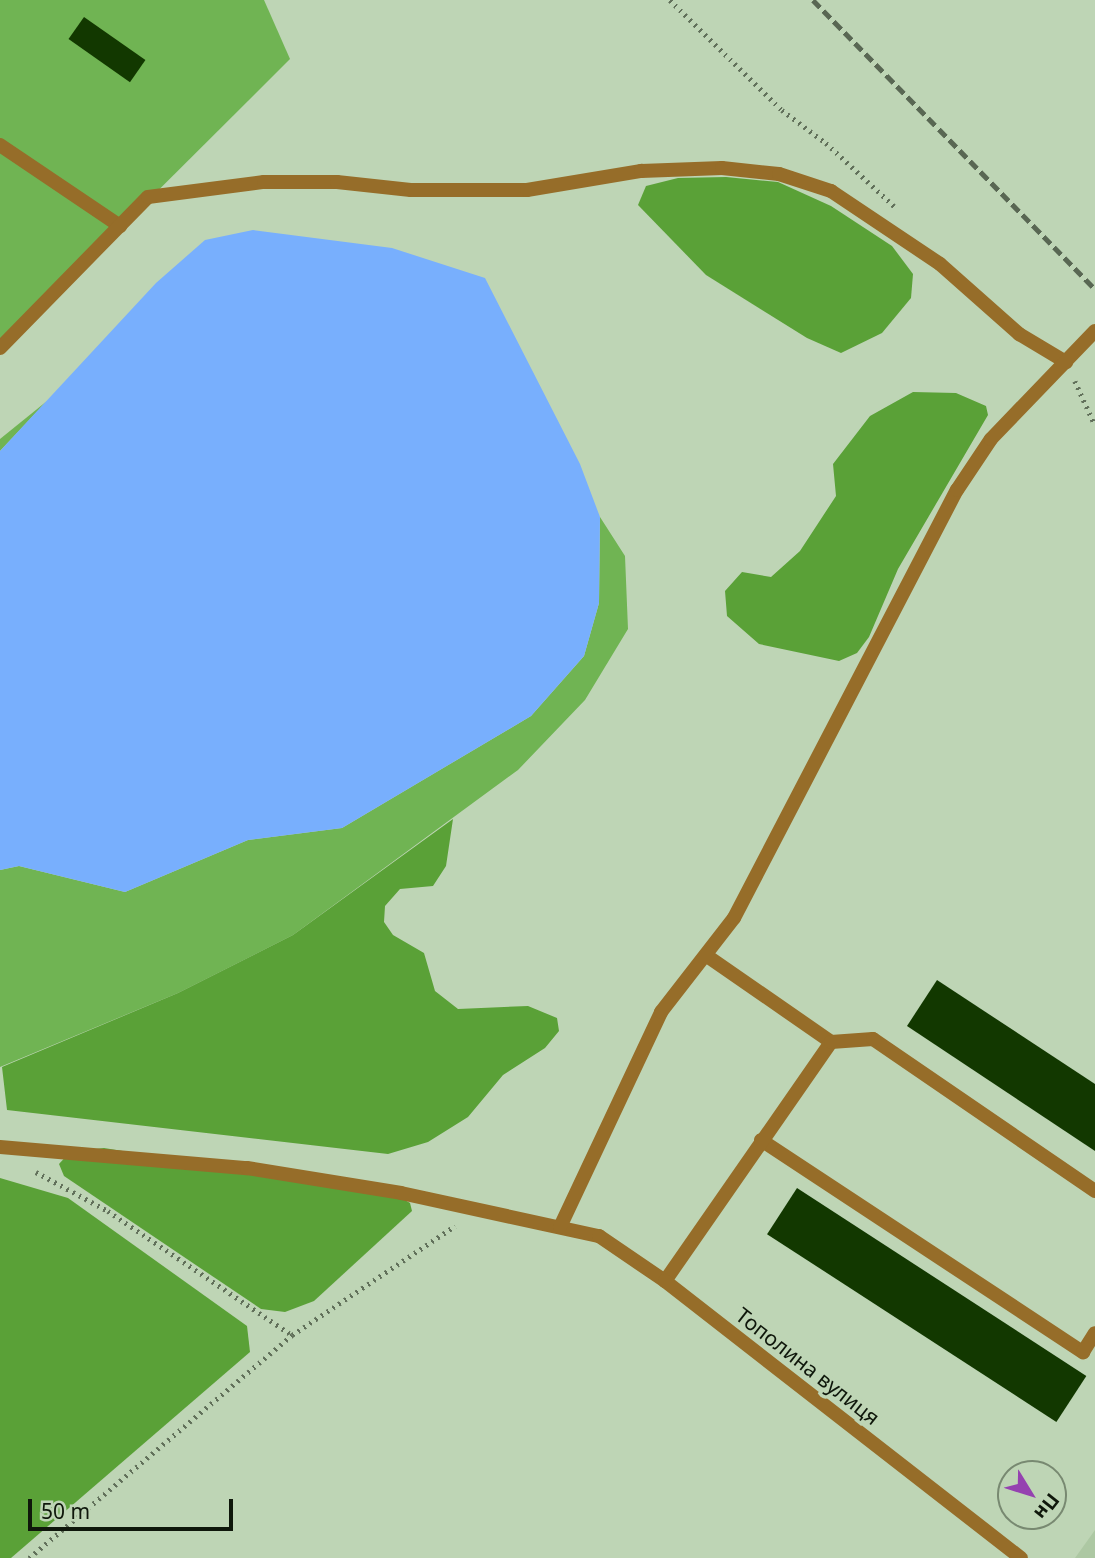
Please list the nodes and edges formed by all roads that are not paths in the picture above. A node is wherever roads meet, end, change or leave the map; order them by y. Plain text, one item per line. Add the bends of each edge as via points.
1 (0, 145) edge
2 (120, 226) junction
3 (1095, 331) edge
4 (0, 348) edge
5 (1066, 362) junction
6 (707, 956) junction
7 (831, 1042) junction
8 (761, 1140) junction
9 (0, 1146) edge
10 (1095, 1191) edge
11 (559, 1227) junction
12 (666, 1281) junction
13 (1095, 1333) edge
14 (1021, 1558) edge

1 - 2 street
2 - 4 street
2 - 5 street via 148,197 264,181 411,190 527,190 641,171 722,168 779,174 831,191 876,218 940,264 1019,334
3 - 5 street
5 - 6 street via 991,439 957,490 734,918
6 - 7 street
6 - 11 street via 661,1013
7 - 8 street
7 - 10 street via 873,1039
8 - 12 street
8 - 13 street via 1083,1352
9 - 11 street, Тополина вулиця via 247,1168
11 - 12 street, Тополина вулиця via 598,1236
12 - 14 street, Тополина вулиця

